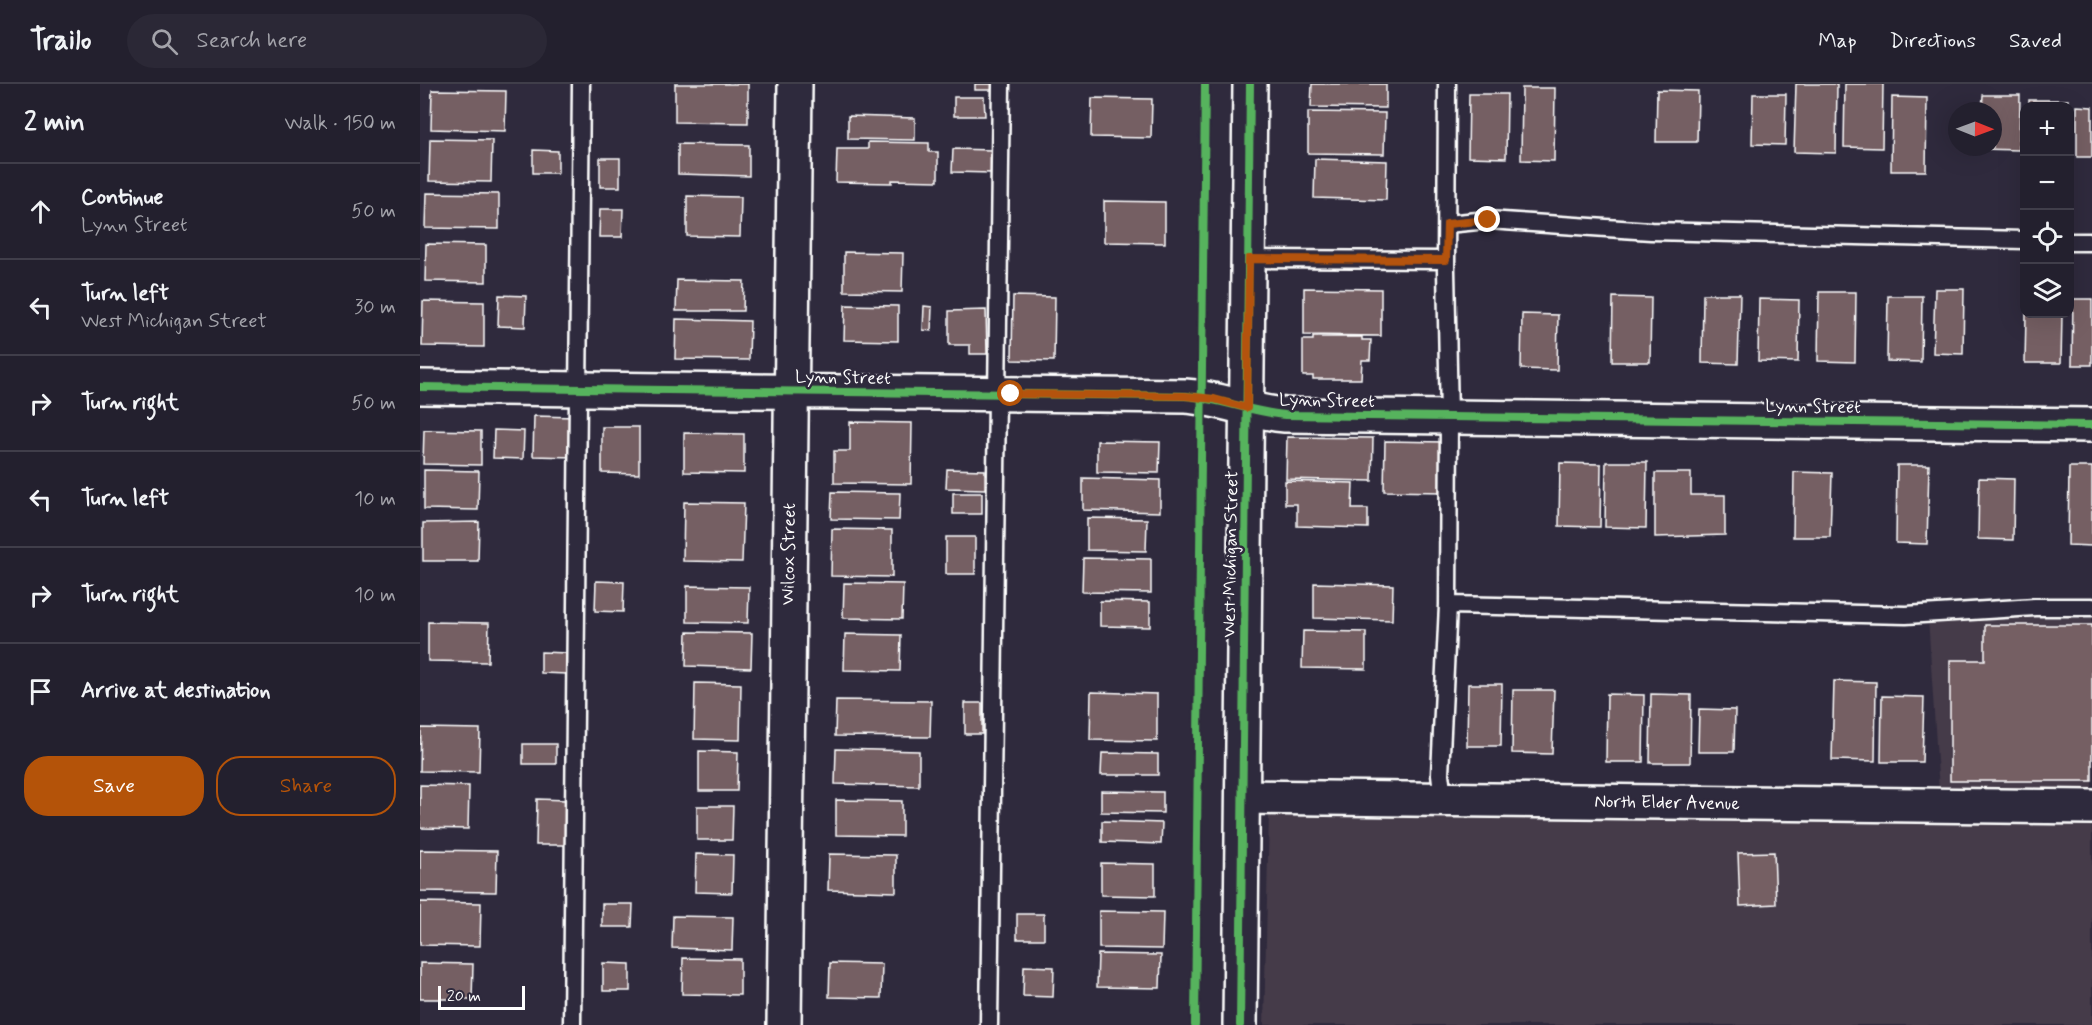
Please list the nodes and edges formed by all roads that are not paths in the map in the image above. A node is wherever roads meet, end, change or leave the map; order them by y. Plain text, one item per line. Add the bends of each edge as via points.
1 (580, 84) edge
2 (795, 84) edge
3 (1001, 84) edge
4 (1250, 84) edge
5 (1447, 84) edge
6 (1447, 224) junction
7 (2020, 240) edge
8 (2074, 242) edge
9 (2092, 242) edge
10 (1249, 259) junction
11 (1446, 260) junction
12 (420, 387) edge
13 (579, 389) junction
14 (790, 392) junction
15 (996, 394) junction
16 (1247, 408) junction
17 (1449, 417) junction
18 (2092, 425) edge
19 (1448, 604) junction
20 (2092, 607) edge
21 (1242, 796) junction
22 (1443, 799) junction
23 (2092, 807) edge
24 (572, 1025) edge
25 (784, 1025) edge
26 (990, 1025) edge
27 (1240, 1025) edge

1 - 13 lane
2 - 14 street, Wilcox Street
3 - 15 lane
4 - 10 street, West Michigan Street
5 - 6 lane
6 - 7 lane via 1488,220 1651,231
6 - 11 lane
8 - 9 lane
10 - 11 lane
10 - 16 street, West Michigan Street
11 - 17 lane
12 - 13 street, Lynn Street
13 - 14 street, Lynn Street
13 - 24 lane
14 - 15 street, Lynn Street
14 - 25 street, Wilcox Street
15 - 16 street, Lynn Street via 1193,397
15 - 26 lane
16 - 17 street, Lynn Street via 1285,415
16 - 21 street, West Michigan Street
17 - 18 street, Lynn Street
17 - 19 lane
19 - 20 lane via 1906,615
19 - 22 lane via 1440,774
21 - 22 street, North Elder Avenue
21 - 27 street, West Michigan Street
22 - 23 street, North Elder Avenue

